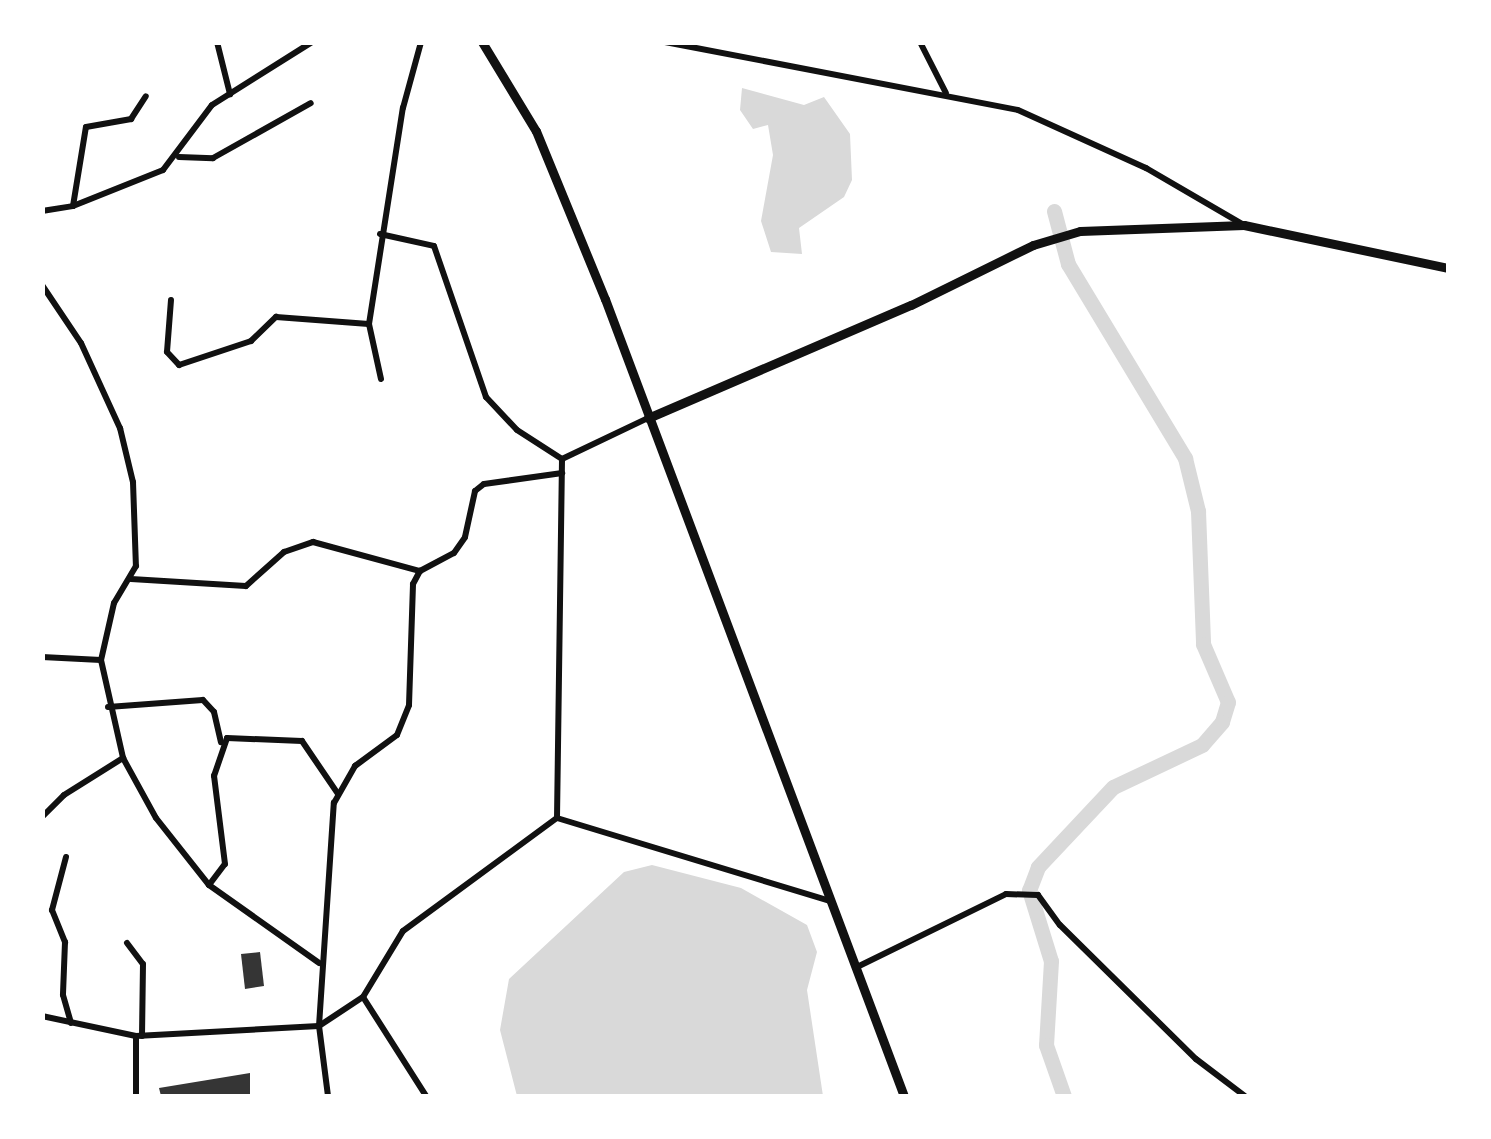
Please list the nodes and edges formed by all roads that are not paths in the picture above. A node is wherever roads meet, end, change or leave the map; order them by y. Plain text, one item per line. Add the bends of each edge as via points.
1 (217, 42) edge
2 (312, 42) edge
3 (421, 42) edge
4 (482, 42) edge
5 (665, 42) edge
6 (920, 42) edge
7 (230, 94) junction
8 (947, 94) junction
9 (146, 96) dead end
10 (312, 103) dead end
11 (179, 157) junction
12 (73, 206) junction
13 (42, 211) edge
14 (1244, 225) junction
15 (380, 234) junction
16 (1448, 268) edge
17 (42, 285) edge
18 (171, 300) dead end
19 (369, 324) junction
20 (382, 379) dead end
21 (648, 418) junction
22 (562, 459) junction
23 (562, 474) junction
24 (420, 571) junction
25 (131, 579) junction
26 (42, 657) edge
27 (101, 660) junction
28 (108, 707) junction
29 (222, 742) junction
30 (123, 758) junction
31 (338, 794) junction
32 (42, 817) edge
33 (557, 818) junction
34 (66, 856) dead end
35 (209, 885) junction
36 (830, 901) junction
37 (127, 943) dead end
38 (319, 962) junction
39 (855, 968) junction
40 (363, 997) junction
41 (42, 1016) edge
42 (72, 1024) junction
43 (319, 1026) junction
44 (139, 1036) junction
45 (136, 1096) edge
46 (328, 1096) edge
47 (426, 1096) edge
48 (904, 1096) edge
49 (1245, 1096) edge

1 - 7 street
2 - 7 street
3 - 15 street
4 - 21 main road via 536,132
5 - 8 street via 834,79
6 - 8 street
7 - 11 street via 202,118
8 - 14 street via 1018,110 1146,168
9 - 12 street via 131,119 86,127
10 - 11 street via 213,158
11 - 12 street via 145,180
12 - 13 street
14 - 16 main road
14 - 21 main road via 1080,230 1033,245
15 - 19 street
15 - 22 street via 434,246 486,397 518,430
17 - 25 street via 81,343 120,428 138,537
18 - 19 street via 168,352 180,366 250,341 276,316
19 - 20 street
21 - 22 street
21 - 36 main road
22 - 23 street
23 - 24 street via 484,484 475,491 465,537 454,553
23 - 33 street
24 - 25 street via 313,542 284,552 246,586
24 - 31 street via 413,584 409,705 397,735 355,766
25 - 27 street via 114,603
26 - 27 street
27 - 28 street
28 - 29 street via 203,700
28 - 30 street
29 - 31 street via 237,735 302,741
29 - 35 street via 214,776 225,864
30 - 32 street
30 - 35 street via 156,818
31 - 38 street
33 - 36 street
33 - 40 street via 404,932
34 - 42 street via 52,910 65,942 63,995
35 - 38 street
36 - 39 main road
37 - 44 street via 143,964
38 - 43 street
39 - 48 main road
39 - 49 street via 1006,894 1038,895 1196,1059
40 - 43 street
40 - 47 street
41 - 42 street
42 - 44 street
43 - 44 street
43 - 46 street
44 - 45 street

